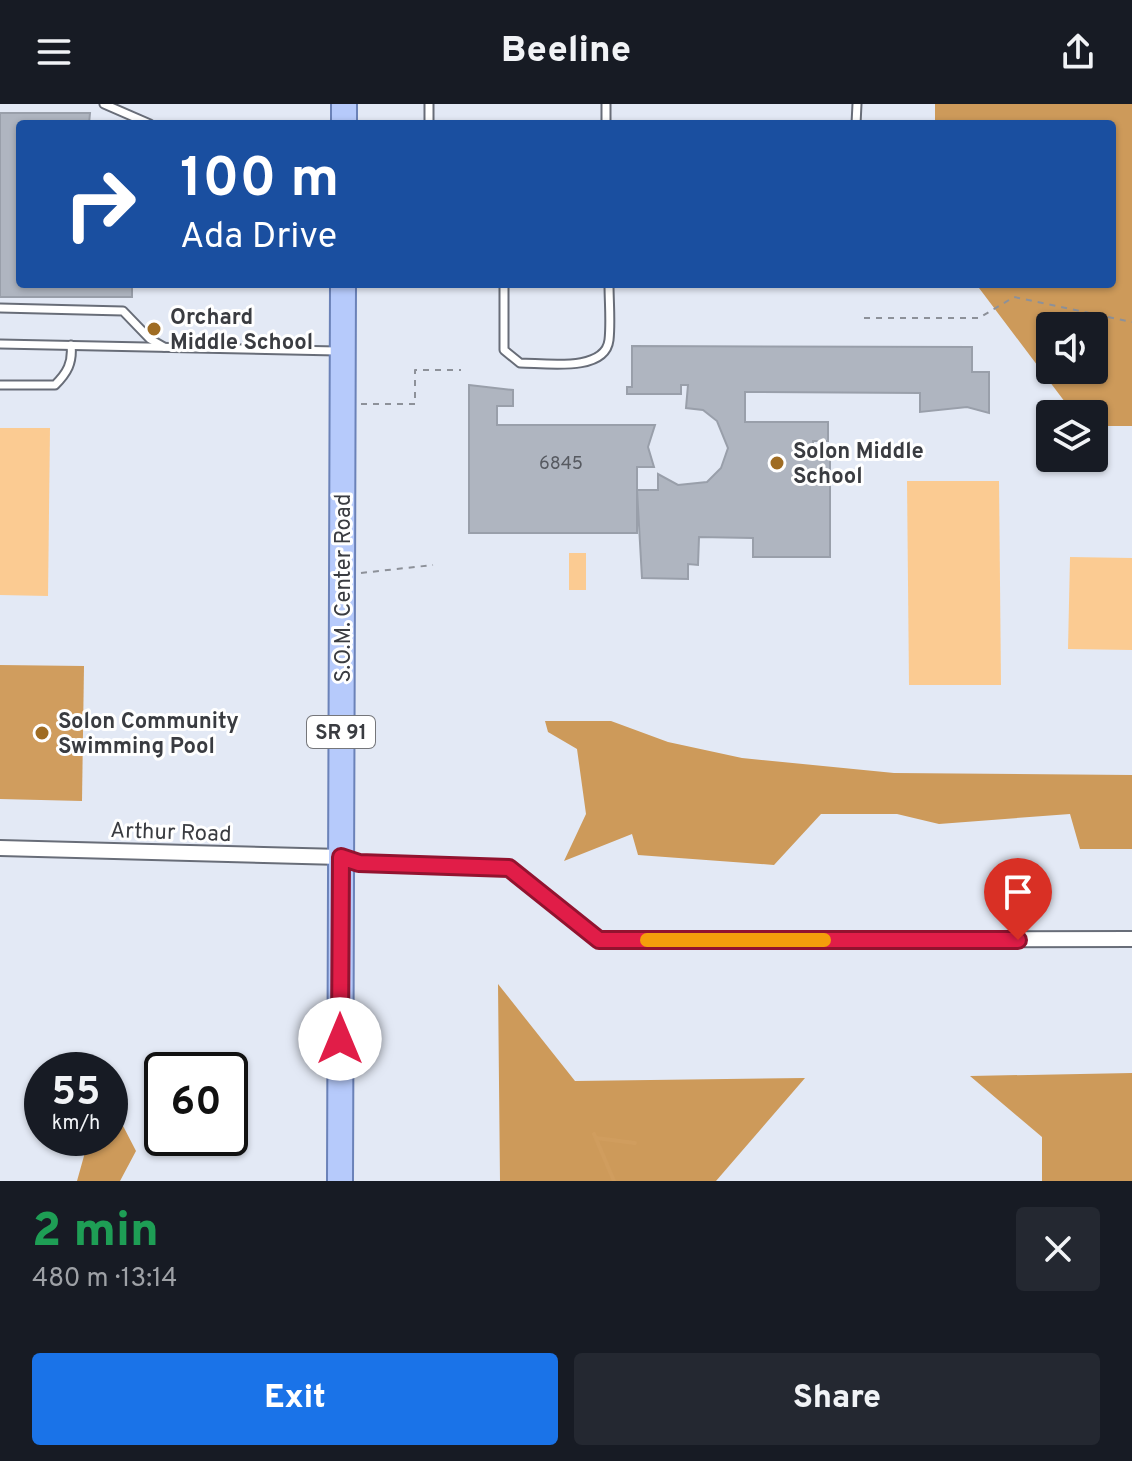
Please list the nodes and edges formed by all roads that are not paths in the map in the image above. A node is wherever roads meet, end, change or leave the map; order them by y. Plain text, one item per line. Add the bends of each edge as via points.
1 (104, 104) edge
2 (141, 120) edge
3 (343, 288) edge
4 (504, 288) edge
5 (609, 288) edge
6 (0, 308) edge
7 (0, 344) edge
8 (71, 345) junction
9 (166, 348) junction
10 (343, 351) junction
11 (0, 385) edge
12 (0, 848) edge
13 (341, 857) junction
14 (1132, 939) edge
15 (340, 1181) edge

1 - 2 lane
3 - 10 main road, S.O.M. Center Road / SR 91
4 - 5 lane via 504,350 520,363 602,356 609,343
6 - 9 lane via 123,311
7 - 8 lane
8 - 9 lane
8 - 11 lane via 66,373 55,385
9 - 10 lane
10 - 13 main road, S.O.M. Center Road / SR 91
12 - 13 street, Arthur Road
13 - 14 street, Arthur Road via 359,863 509,868 599,940
13 - 15 main road, S.O.M. Center Road / SR 91

